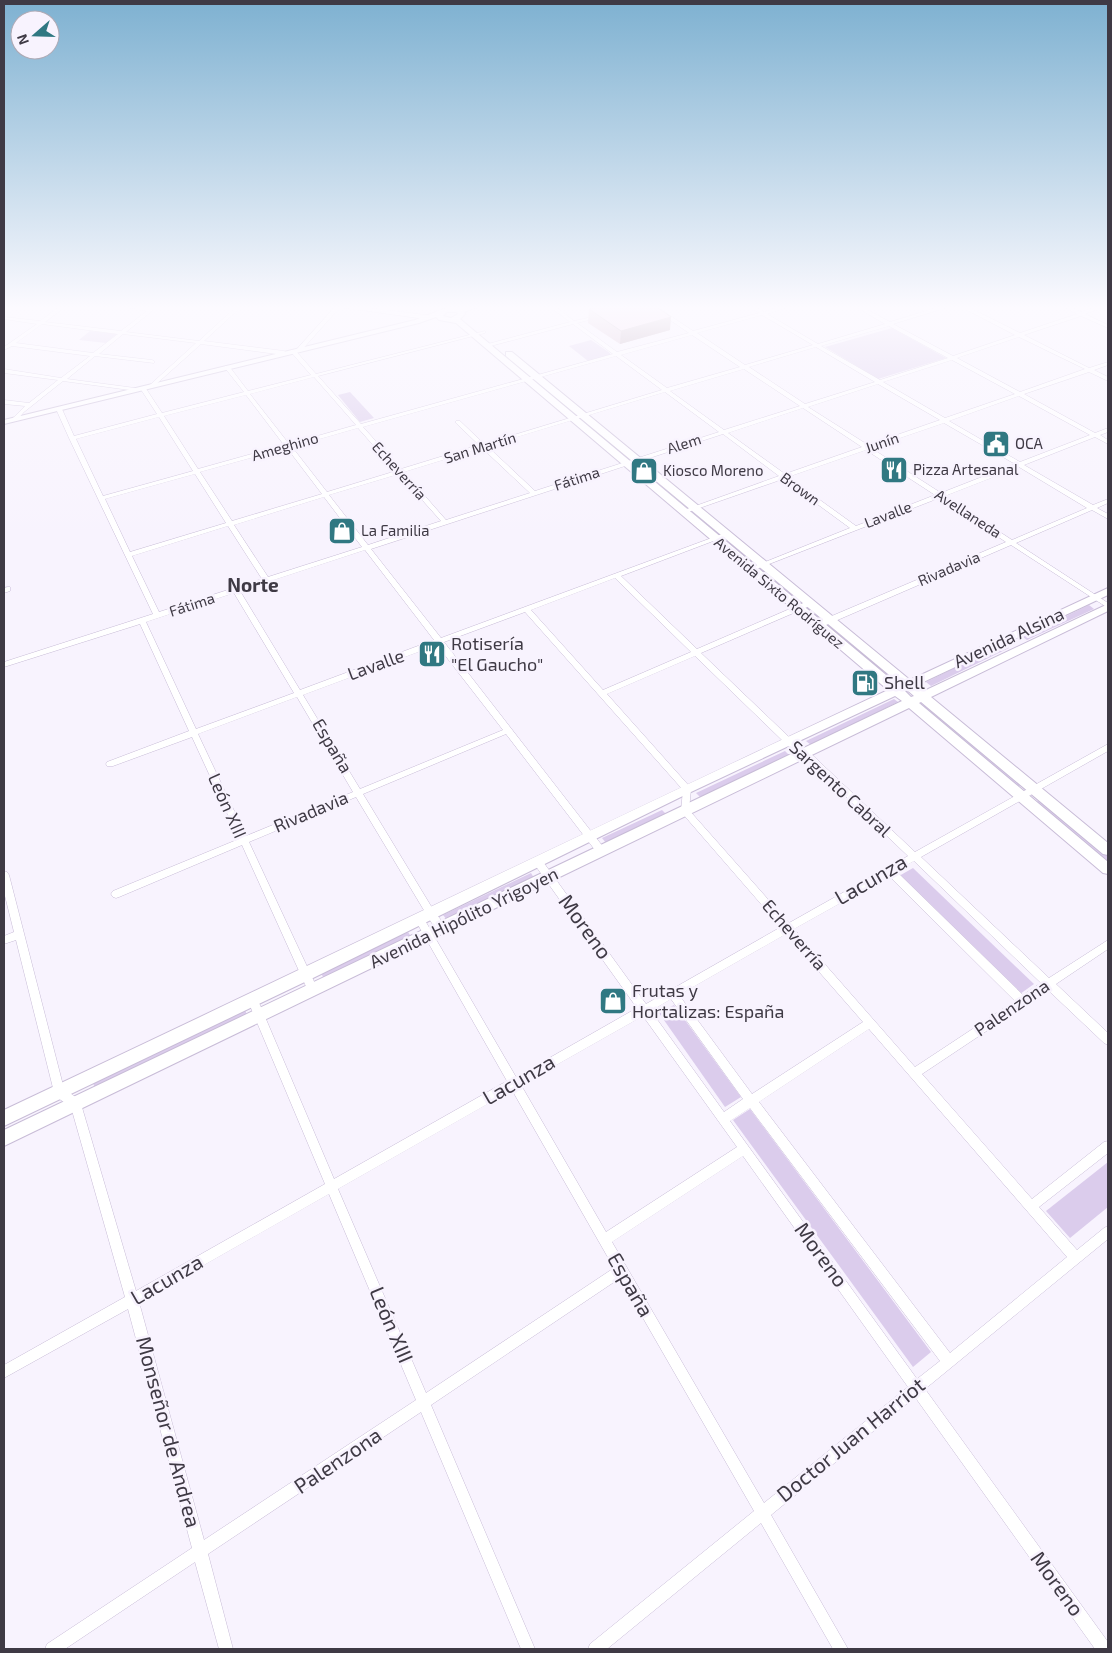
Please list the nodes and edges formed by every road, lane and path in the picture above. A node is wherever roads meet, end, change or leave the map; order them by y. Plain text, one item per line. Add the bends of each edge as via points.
1 (58, 384) edge
2 (98, 384) edge
3 (156, 384) edge
4 (239, 384) edge
5 (281, 384) edge
6 (320, 384) edge
7 (512, 384) edge
8 (532, 384) edge
9 (546, 384) edge
10 (657, 384) edge
11 (689, 384) edge
12 (769, 384) edge
13 (872, 384) edge
14 (883, 384) edge
15 (1001, 384) edge
16 (1048, 384) edge
17 (153, 385) joint
18 (139, 389) junction
19 (666, 391) junction
20 (246, 393) junction
21 (1019, 394) junction
22 (4, 402) edge
23 (30, 405) junction
24 (802, 406) junction
25 (59, 409) junction
26 (161, 415) junction
27 (583, 415) junction
28 (15, 419) junction
29 (572, 419) junction
30 (945, 420) junction
31 (4, 422) edge
32 (458, 422) dead end
33 (358, 426) junction
34 (1108, 430) edge
35 (721, 432) junction
36 (1095, 435) junction
37 (72, 438) junction
38 (1108, 442) edge
39 (288, 447) junction
40 (485, 447) junction
41 (867, 448) junction
42 (637, 460) junction
43 (626, 463) junction
44 (1018, 464) junction
45 (197, 472) junction
46 (400, 472) junction
47 (782, 477) junction
48 (534, 493) junction
49 (325, 495) junction
50 (940, 495) junction
51 (102, 498) junction
52 (1108, 501) edge
53 (695, 508) junction
54 (1093, 508) junction
55 (684, 512) junction
56 (1108, 517) edge
57 (445, 522) junction
58 (230, 524) junction
59 (854, 528) junction
60 (727, 534) junction
61 (715, 539) junction
62 (1011, 543) junction
63 (365, 548) junction
64 (129, 555) junction
65 (763, 564) junction
66 (752, 569) junction
67 (617, 576) junction
68 (266, 580) junction
69 (236, 590) junction
70 (1108, 591) edge
71 (1095, 597) junction
72 (810, 603) junction
73 (1108, 606) edge
74 (798, 608) junction
75 (526, 609) junction
76 (157, 616) junction
77 (830, 619) junction
78 (142, 621) junction
79 (818, 625) junction
80 (1010, 638) junction
81 (438, 642) junction
82 (1024, 648) junction
83 (696, 651) junction
84 (4, 666) edge
85 (910, 685) junction
86 (897, 692) junction
87 (300, 693) junction
88 (602, 693) junction
89 (924, 697) junction
90 (911, 703) junction
91 (507, 731) junction
92 (194, 732) junction
93 (788, 742) junction
94 (1108, 747) edge
95 (805, 753) junction
96 (110, 764) dead end
97 (1034, 788) junction
98 (687, 789) junction
99 (359, 792) junction
100 (1022, 796) junction
101 (685, 811) junction
102 (589, 836) junction
103 (243, 842) junction
104 (1108, 850) edge
105 (601, 851) junction
106 (913, 856) junction
107 (538, 862) junction
108 (1108, 869) edge
109 (890, 870) junction
110 (4, 875) edge
111 (548, 877) junction
112 (116, 894) dead end
113 (426, 917) junction
114 (442, 928) junction
115 (788, 928) junction
116 (19, 934) junction
117 (428, 935) junction
118 (4, 940) edge
119 (1108, 944) edge
120 (306, 975) junction
121 (1049, 983) junction
122 (313, 990) junction
123 (673, 994) junction
124 (253, 1000) junction
125 (1022, 1001) junction
126 (644, 1009) junction
127 (260, 1016) junction
128 (870, 1023) junction
129 (1108, 1040) edge
130 (915, 1073) junction
131 (513, 1084) junction
132 (59, 1092) junction
133 (751, 1101) junction
134 (76, 1104) junction
135 (4, 1118) edge
136 (723, 1119) junction
137 (4, 1138) edge
138 (1108, 1146) edge
139 (744, 1148) junction
140 (332, 1186) junction
141 (1032, 1206) junction
142 (1108, 1232) edge
143 (604, 1240) junction
144 (1076, 1258) junction
145 (622, 1270) junction
146 (132, 1300) junction
147 (948, 1361) junction
148 (4, 1372) edge
149 (916, 1387) junction
150 (424, 1403) junction
151 (762, 1513) junction
152 (201, 1551) junction
153 (52, 1649) edge
154 (226, 1649) edge
155 (528, 1649) edge
156 (595, 1649) edge
157 (841, 1649) edge
158 (1104, 1649) edge

1 - 23 street
2 - 18 street
3 - 17 main road
4 - 20 street
5 - 20 street
6 - 33 street, Echeverría
7 - 33 street, Ameghino
8 - 29 main road, Avenida Sixto Rodríguez
9 - 27 main road, Avenida Sixto Rodríguez
10 - 19 street, Brown
11 - 19 street, San Martín
12 - 24 street, Avellaneda
13 - 24 street, Alem
14 - 30 street
15 - 21 street
16 - 21 street, Junín
17 - 18 main road
18 - 25 main road
18 - 26 street
19 - 27 street, San Martín
19 - 35 street, Brown
20 - 26 street
20 - 39 street
21 - 30 street, Junín
21 - 36 street
22 - 23 street
23 - 28 street
24 - 35 street, Alem
24 - 41 street, Avellaneda
25 - 28 main road
25 - 37 street
26 - 37 street
26 - 45 street
27 - 29 street, San Martín
27 - 42 main road, Avenida Sixto Rodríguez
28 - 31 main road
29 - 40 street, San Martín
29 - 43 main road, Avenida Sixto Rodríguez
30 - 41 street, Junín
30 - 44 street
32 - 40 street
33 - 39 street, Ameghino
33 - 46 street, Echeverría
34 - 36 street, Lavalle
35 - 42 street, Alem
35 - 47 street, Brown
36 - 38 street
36 - 44 street, Lavalle
37 - 51 street
39 - 45 street, Ameghino
39 - 49 street
40 - 46 street, San Martín
40 - 48 street
41 - 47 street, Junín
41 - 50 street, Avellaneda
42 - 43 street, Fátima
42 - 53 main road, Avenida Sixto Rodríguez
43 - 48 street, Fátima
43 - 55 main road, Avenida Sixto Rodríguez
44 - 50 street, Lavalle
44 - 54 street
45 - 51 street, Ameghino
45 - 58 street
46 - 49 street, San Martín
46 - 57 street, Echeverría
47 - 53 street, Junín
47 - 59 street, Brown
48 - 57 street, Fátima
49 - 58 street, San Martín
49 - 63 street
50 - 59 street, Lavalle
50 - 62 street, Avellaneda
51 - 64 street
52 - 54 street, Rivadavia
53 - 55 street, Junín
53 - 60 main road, Avenida Sixto Rodríguez
54 - 56 street
54 - 62 street, Rivadavia
55 - 61 main road, Avenida Sixto Rodríguez
57 - 63 street, Fátima
58 - 64 street, San Martín
58 - 68 street
59 - 65 street, Lavalle
60 - 61 street, Lavalle
60 - 65 main road, Avenida Sixto Rodríguez
61 - 66 main road, Avenida Sixto Rodríguez
61 - 67 street, Lavalle
62 - 71 street, Avellaneda
62 - 77 street, Rivadavia
63 - 68 street, Fátima
63 - 81 street
64 - 76 street
65 - 66 street, Lavalle
65 - 72 main road, Avenida Sixto Rodríguez
66 - 74 main road, Avenida Sixto Rodríguez
67 - 75 street, Lavalle
67 - 83 street, Sargento Cabral
68 - 69 street, Fátima
69 - 76 street, Fátima
69 - 87 street, España
70 - 71 main road, Avenida Alsina
71 - 73 street, Avellaneda
71 - 80 main road, Avenida Alsina
72 - 74 street
72 - 77 main road, Avenida Sixto Rodríguez
73 - 82 main road, Avenida Alsina
74 - 79 main road, Avenida Sixto Rodríguez
74 - 83 street
75 - 81 street, Lavalle
75 - 88 street
76 - 78 street, Fátima
77 - 79 street, Rivadavia
77 - 85 main road, Avenida Sixto Rodríguez
78 - 84 street, Fátima
78 - 92 street, León XIII
79 - 86 main road, Avenida Sixto Rodríguez
80 - 82 main road
80 - 85 main road, Avenida Alsina
81 - 87 street, Lavalle
81 - 91 street
82 - 89 main road, Avenida Alsina
83 - 88 street
83 - 93 street, Sargento Cabral
85 - 86 main road, Avenida Hipólito Yrigoyen
85 - 89 main road, Avenida Sixto Rodríguez
86 - 90 main road, Avenida Sixto Rodríguez
86 - 93 main road, Avenida Hipólito Yrigoyen
87 - 92 street, Lavalle
87 - 99 street, España
88 - 98 street
89 - 90 main road, Avenida Hipólito Yrigoyen
89 - 97 main road, Avenida Sixto Rodríguez
90 - 95 main road, Avenida Hipólito Yrigoyen
90 - 100 main road, Avenida Sixto Rodríguez
91 - 99 street, Rivadavia
91 - 102 street
92 - 96 street, Lavalle
92 - 103 street, León XIII
93 - 95 street, Sargento Cabral
93 - 98 main road, Avenida Hipólito Yrigoyen
94 - 97 street, Lacunza
95 - 101 main road, Avenida Hipólito Yrigoyen
95 - 106 street, Sargento Cabral
97 - 100 street, Lacunza
97 - 104 main road, Avenida Sixto Rodríguez
98 - 101 street
98 - 102 main road, Avenida Hipólito Yrigoyen
99 - 103 street, Rivadavia
99 - 113 street, España
100 - 106 street, Lacunza
100 - 108 main road, Avenida Sixto Rodríguez
101 - 105 main road, Avenida Hipólito Yrigoyen
101 - 115 street, Echeverría
102 - 105 street
102 - 107 main road, Avenida Hipólito Yrigoyen
103 - 112 street, Rivadavia
103 - 120 street, León XIII
105 - 111 main road, Avenida Hipólito Yrigoyen
106 - 109 street, Lacunza
106 - 121 street, Sargento Cabral
107 - 111 street, Moreno
107 - 113 main road, Avenida Hipólito Yrigoyen
109 - 115 street, Lacunza
109 - 125 street
110 - 116 street
111 - 114 main road, Avenida Hipólito Yrigoyen
111 - 126 street, Moreno
113 - 114 street, España
113 - 117 street, España
113 - 120 main road, Avenida Hipólito Yrigoyen
114 - 117 main road, Avenida Hipólito Yrigoyen
115 - 123 street, Lacunza
115 - 128 street, Echeverría
116 - 118 street
116 - 132 street
117 - 122 main road, Avenida Hipólito Yrigoyen
117 - 131 street, España
119 - 121 street, Palenzona
120 - 122 street, León XIII
120 - 124 main road, Avenida Hipólito Yrigoyen
121 - 125 street, Palenzona
121 - 129 street, Sargento Cabral
122 - 127 main road, Avenida Hipólito Yrigoyen
123 - 126 street, Lacunza
123 - 133 street, Moreno
124 - 127 street, León XIII
124 - 132 main road, Avenida Hipólito Yrigoyen
125 - 130 street, Palenzona
126 - 131 street, Lacunza
126 - 136 street, Moreno
127 - 134 main road, Avenida Hipólito Yrigoyen
127 - 140 street, León XIII
128 - 130 street, Echeverría
128 - 133 street
130 - 141 street, Echeverría
131 - 140 street, Lacunza
131 - 143 street, España
132 - 134 street
132 - 135 main road, Avenida Hipólito Yrigoyen
133 - 136 street
133 - 147 street, Moreno
134 - 137 main road, Avenida Hipólito Yrigoyen
134 - 146 street, Monseñor de Andrea
136 - 139 street, Moreno
138 - 141 street
139 - 143 street
139 - 149 street, Moreno
140 - 146 street, Lacunza
140 - 150 street, León XIII
141 - 144 street, Echeverría
142 - 144 street, Doctor Juan Harriot
143 - 145 street, España
144 - 147 street, Doctor Juan Harriot
145 - 150 street, Palenzona
145 - 151 street, España
146 - 148 street, Lacunza
146 - 152 street, Monseñor de Andrea
147 - 149 street, Doctor Juan Harriot
149 - 151 street, Doctor Juan Harriot
149 - 158 street, Moreno
150 - 152 street, Palenzona
150 - 155 street, León XIII
151 - 156 street, Doctor Juan Harriot
151 - 157 street, España
152 - 153 street, Palenzona
152 - 154 street, Monseñor de Andrea

